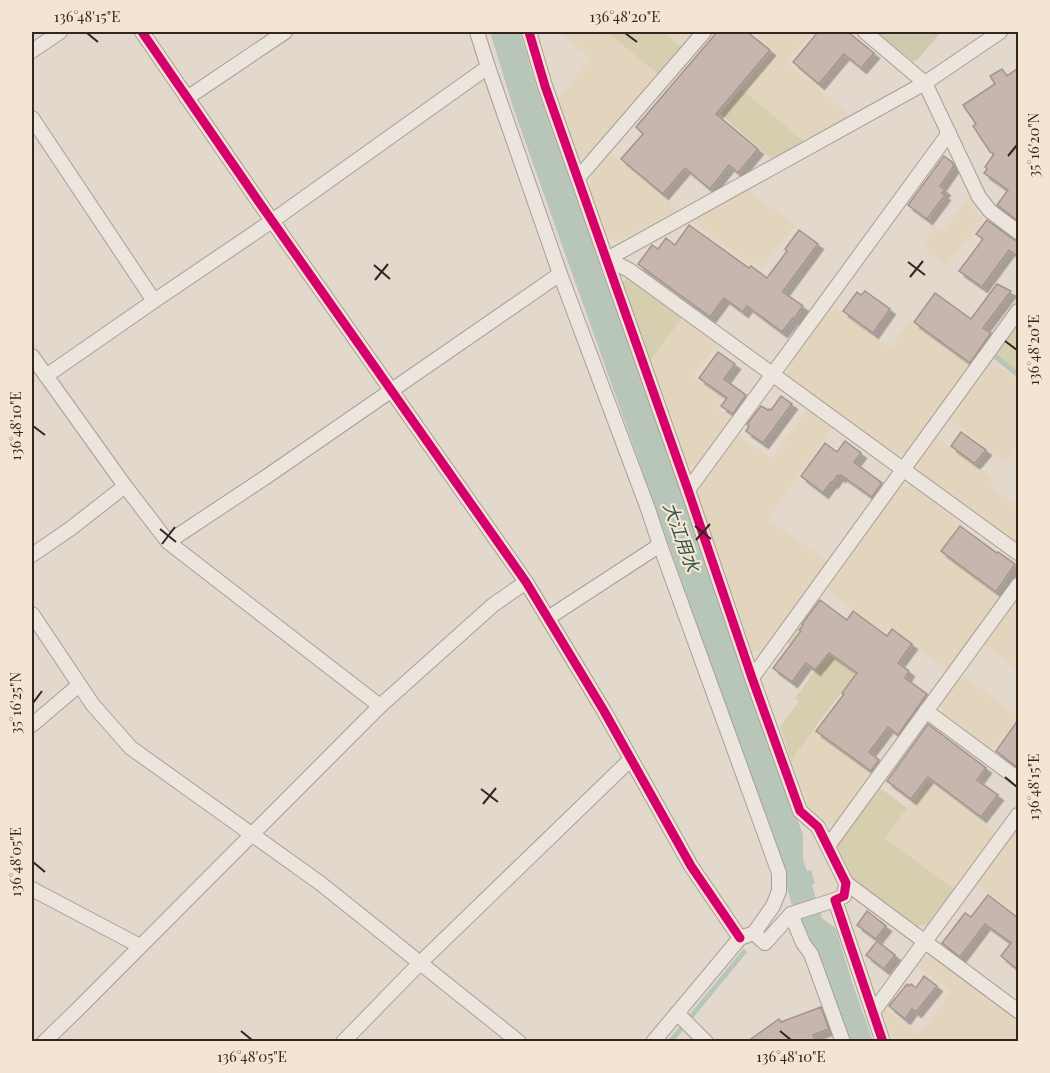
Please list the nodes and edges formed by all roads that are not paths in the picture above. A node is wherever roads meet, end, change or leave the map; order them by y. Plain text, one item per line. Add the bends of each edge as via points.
1 (60, 32) edge
2 (142, 32) edge
3 (285, 32) edge
4 (477, 32) edge
5 (529, 32) edge
6 (704, 32) edge
7 (865, 32) edge
8 (1000, 32) edge
9 (32, 51) edge
10 (488, 66) junction
11 (925, 83) junction
12 (188, 98) junction
13 (32, 118) edge
14 (949, 133) junction
15 (578, 178) junction
16 (272, 221) junction
17 (1018, 232) edge
18 (607, 259) junction
19 (560, 274) junction
20 (154, 301) junction
21 (1018, 311) edge
22 (32, 356) edge
23 (773, 374) junction
24 (46, 376) junction
25 (391, 390) junction
26 (903, 470) junction
27 (125, 486) junction
28 (688, 490) junction
29 (168, 542) junction
30 (660, 545) junction
31 (1018, 554) edge
32 (32, 555) edge
33 (526, 582) junction
34 (1018, 585) edge
35 (32, 614) edge
36 (548, 618) junction
37 (752, 678) junction
38 (79, 684) junction
39 (380, 706) junction
40 (926, 711) junction
41 (32, 725) edge
42 (631, 759) junction
43 (1018, 779) edge
44 (1018, 815) edge
45 (251, 834) junction
46 (828, 846) junction
47 (846, 884) junction
48 (32, 889) edge
49 (829, 901) junction
50 (791, 914) junction
51 (754, 933) junction
52 (740, 938) junction
53 (925, 942) junction
54 (140, 946) junction
55 (420, 963) junction
56 (1018, 1011) edge
57 (873, 1012) junction
58 (684, 1020) junction
59 (44, 1041) edge
60 (343, 1041) edge
61 (519, 1041) edge
62 (653, 1041) edge
63 (706, 1041) edge
64 (843, 1041) edge
65 (883, 1041) edge

1 - 9 street
2 - 12 street
3 - 12 street
4 - 10 street
5 - 15 street
6 - 15 street
7 - 11 street
8 - 11 street
10 - 16 street
10 - 19 street
11 - 14 street
11 - 18 street
12 - 16 street
13 - 20 street
14 - 17 street via 979,197 990,211
14 - 23 street
15 - 18 street
16 - 20 street
16 - 25 street
18 - 23 street via 629,270
18 - 28 street
19 - 25 street
19 - 30 street
20 - 24 street
21 - 26 street
22 - 24 street
23 - 26 street
23 - 28 street
24 - 27 street
25 - 29 street
25 - 33 street
26 - 31 street
26 - 37 street
27 - 29 street
27 - 32 street
28 - 37 street
29 - 39 street
30 - 36 street
30 - 51 street via 779,873 779,891
33 - 36 street
33 - 39 street via 493,606
34 - 40 street
35 - 38 street
36 - 42 street
37 - 46 street via 800,811 818,827
38 - 41 street
38 - 45 street via 131,748
39 - 45 street
40 - 43 street
40 - 46 street
42 - 52 street via 691,866
42 - 55 street
44 - 53 street
45 - 54 street
45 - 55 street
46 - 47 street
47 - 49 street via 844,896
47 - 53 street
48 - 54 street
49 - 50 street
49 - 57 street
50 - 51 street via 765,943
50 - 64 street via 811,954
51 - 52 street
52 - 58 street
53 - 56 street
53 - 57 street
54 - 59 street
55 - 60 street
55 - 61 street
57 - 65 street
58 - 62 street
58 - 63 street

